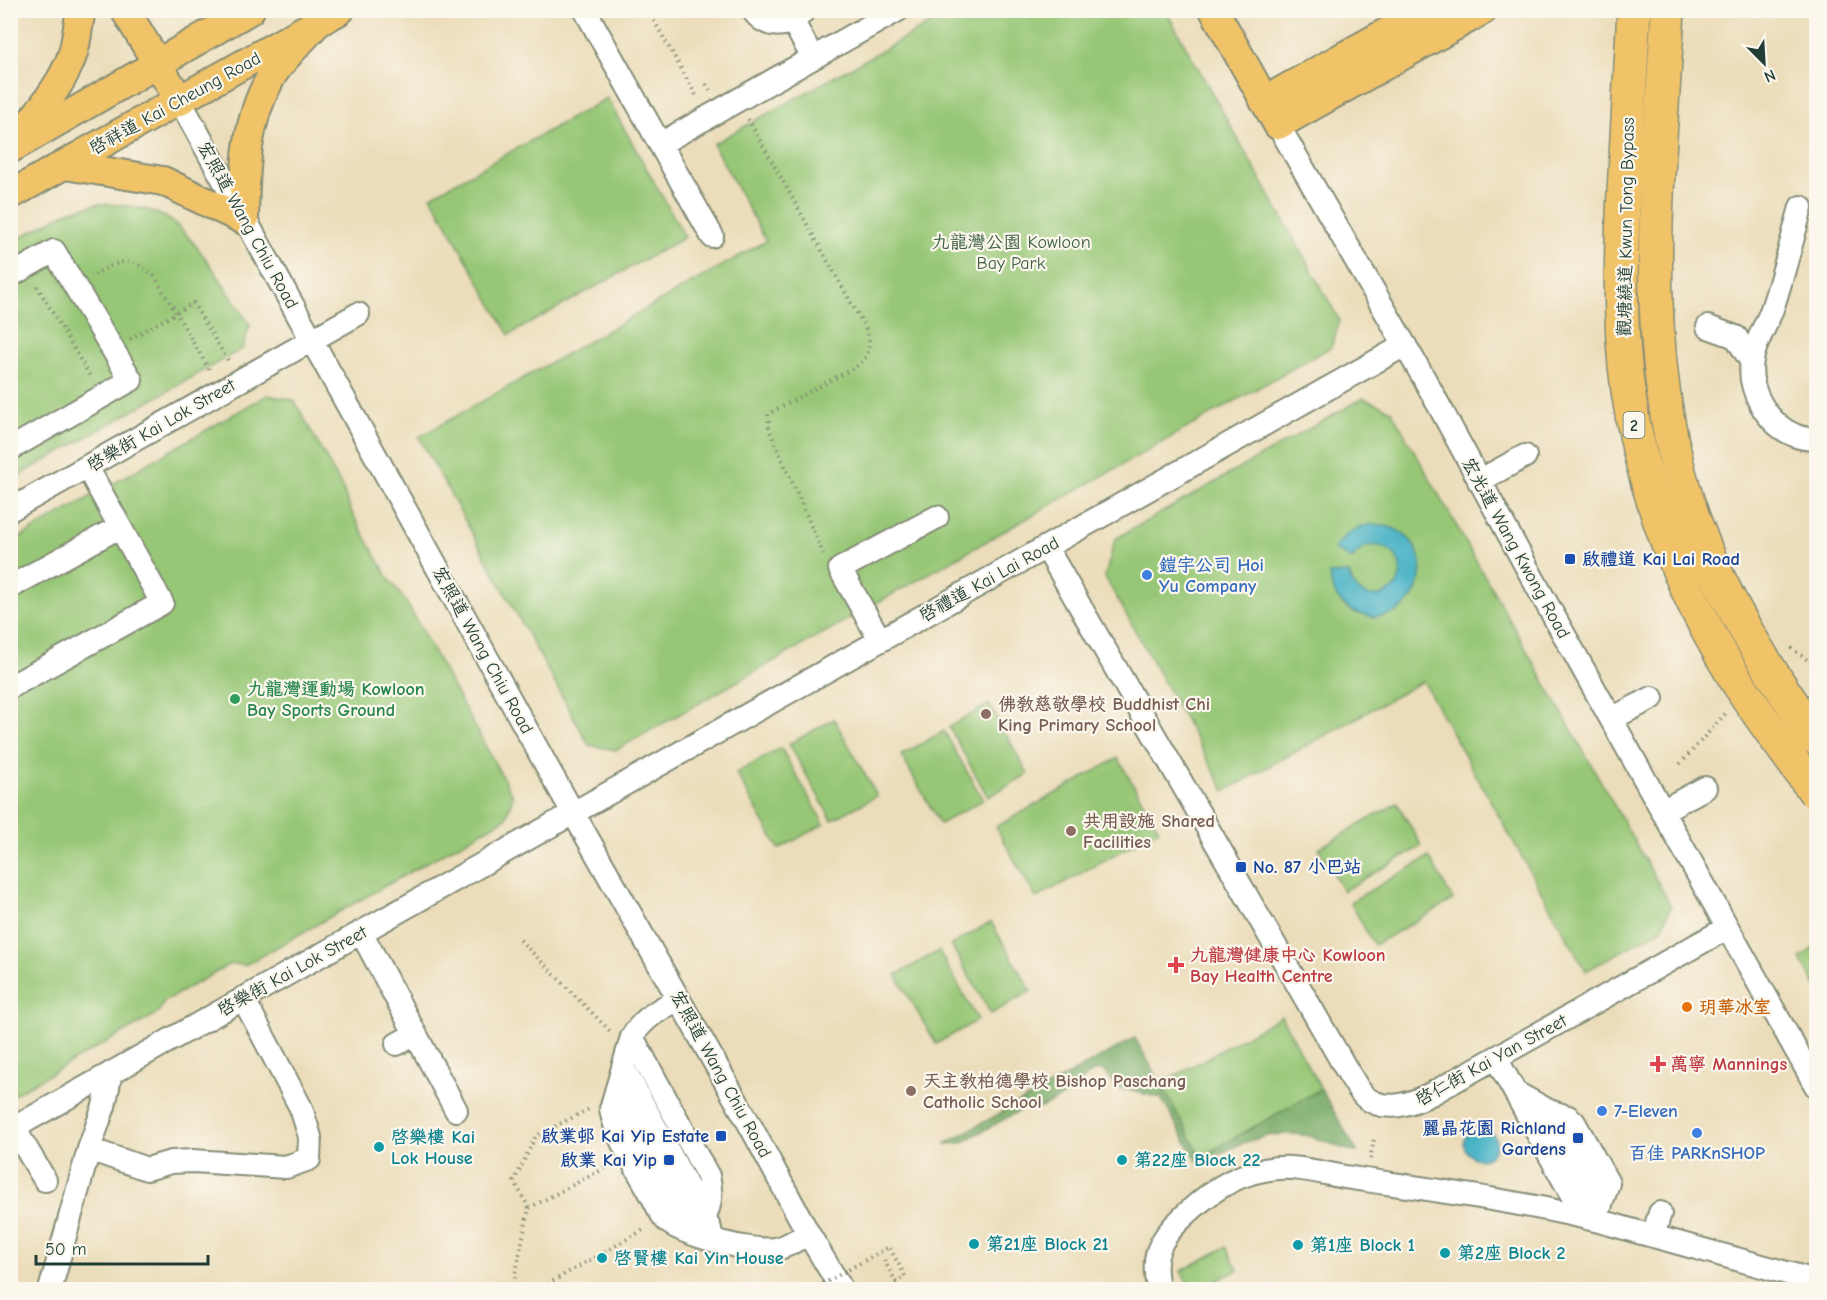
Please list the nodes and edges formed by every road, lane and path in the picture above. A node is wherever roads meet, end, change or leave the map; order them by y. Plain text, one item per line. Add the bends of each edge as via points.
1 (81, 10) edge
2 (125, 10) edge
3 (250, 10) edge
4 (585, 10) edge
5 (648, 10) edge
6 (753, 10) edge
7 (898, 10) edge
8 (1214, 10) edge
9 (1427, 10) edge
10 (1634, 10) edge
11 (1668, 10) edge
12 (1468, 14) edge
13 (329, 16) edge
14 (799, 16) edge
15 (813, 58) junction
16 (158, 64) junction
17 (706, 84) dead end
18 (710, 90) dead end
19 (697, 97) dead end
20 (180, 101) junction
21 (1271, 113) junction
22 (746, 116) dead end
23 (660, 144) junction
24 (10, 149) edge
25 (65, 165) junction
26 (10, 195) edge
27 (1801, 207) dead end
28 (244, 220) junction
29 (712, 236) dead end
30 (18, 271) edge
31 (99, 272) dead end
32 (176, 313) junction
33 (358, 314) dead end
34 (1708, 327) dead end
35 (137, 335) dead end
36 (311, 340) junction
37 (1405, 345) junction
38 (226, 358) dead end
39 (1751, 361) junction
40 (208, 368) dead end
41 (102, 397) junction
42 (1816, 440) edge
43 (10, 449) edge
44 (1525, 456) dead end
45 (87, 467) junction
46 (1479, 481) junction
47 (10, 510) edge
48 (937, 517) dead end
49 (119, 527) junction
50 (1046, 547) junction
51 (825, 559) dead end
52 (10, 587) edge
53 (880, 640) junction
54 (10, 687) edge
55 (1652, 698) dead end
56 (1611, 720) junction
57 (1816, 738) edge
58 (1705, 788) dead end
59 (1816, 793) edge
60 (1662, 811) junction
61 (574, 812) junction
62 (1727, 928) junction
63 (361, 932) junction
64 (520, 940) dead end
65 (243, 998) junction
66 (679, 999) junction
67 (624, 1037) junction
68 (1496, 1058) junction
69 (111, 1073) junction
70 (620, 1077) junction
71 (1816, 1086) edge
72 (1516, 1093) junction
73 (596, 1106) dead end
74 (456, 1110) dead end
75 (12, 1129) edge
76 (1374, 1139) dead end
77 (89, 1149) junction
78 (1372, 1150) dead end
79 (610, 1165) dead end
80 (45, 1180) dead end
81 (528, 1208) junction
82 (1593, 1211) junction
83 (1660, 1213) dead end
84 (698, 1226) junction
85 (646, 1228) dead end
86 (808, 1233) junction
87 (1653, 1236) junction
88 (884, 1260) dead end
89 (1816, 1281) edge
90 (50, 1290) edge
91 (512, 1290) edge
92 (537, 1290) edge
93 (812, 1290) edge
94 (842, 1290) edge
95 (1159, 1290) edge

1 - 24 main road via 68,63 47,100
2 - 16 main road, 宏照道 Wang Chiu Road
3 - 16 main road
4 - 23 street
5 - 19 path
6 - 14 street via 773,25 783,25
7 - 15 street
8 - 21 main road, 宏光道 Wang Kwong Road
9 - 21 main road
10 - 59 highway, 觀塘繞道 Kwun Tong Bypass / 2, bridge via 1622,311 1628,391 1641,456 1681,576 1703,622 1757,712
11 - 57 highway, 觀塘繞道 Kwun Tong Bypass / 2, bridge via 1656,290 1664,393 1676,461 1694,521 1735,611
12 - 21 main road
13 - 20 main road, 啓祥道 Kai Cheung Road
13 - 28 main road via 270,77 254,113 245,158
14 - 15 street
15 - 23 street
16 - 20 main road, 宏照道 Wang Chiu Road
16 - 24 main road
17 - 18 path
20 - 25 main road, 啓祥道 Kai Cheung Road
20 - 28 street, 宏照道 Wang Chiu Road
21 - 37 street, 宏光道 Wang Kwong Road
22 - 51 path via 870,339 868,355 859,365 768,414 770,429
23 - 29 street
25 - 26 main road, 啓祥道 Kai Cheung Road
25 - 28 main road via 163,182
27 - 39 street via 1771,311
28 - 36 street, 宏照道 Wang Chiu Road
30 - 41 path
30 - 41 street via 54,251 131,380
31 - 32 path via 114,264 143,266 155,277
32 - 35 path
32 - 38 path via 193,303
32 - 40 path
33 - 36 street, 啓樂街 Kai Lok Street
34 - 39 street via 1736,337
36 - 45 street, 啓樂街 Kai Lok Street
36 - 61 street, 宏照道 Wang Chiu Road
37 - 46 street, 宏光道 Wang Kwong Road
37 - 50 street, 啓禮道 Kai Lai Road
39 - 42 street via 1752,385 1774,422 1794,435
41 - 43 street
44 - 46 street
45 - 47 street, 啓樂街 Kai Lok Street
45 - 49 street
46 - 56 street, 宏光道 Wang Kwong Road
48 - 53 street via 840,569
49 - 52 street
49 - 54 street via 162,603
50 - 53 street, 啓禮道 Kai Lai Road
50 - 68 street, 啓仁街 Kai Yan Street via 1365,1097 1385,1105 1408,1105
53 - 61 street, 啓禮道 Kai Lai Road
55 - 56 street
56 - 60 street, 宏光道 Wang Kwong Road
58 - 60 street
60 - 62 street, 宏光道 Wang Kwong Road
61 - 63 street, 啓樂街 Kai Lok Street
61 - 66 street, 宏照道 Wang Chiu Road
62 - 68 street, 啓仁街 Kai Yan Street
62 - 71 street, 宏光道 Wang Kwong Road
63 - 65 street, 啓樂街 Kai Lok Street
63 - 74 street via 406,1039
64 - 67 path via 574,997
65 - 69 street, 啓樂街 Kai Lok Street
65 - 77 street via 301,1108 310,1137 309,1159 286,1167 193,1161 147,1169
66 - 67 street
66 - 86 street, 宏照道 Wang Chiu Road
67 - 70 street
67 - 84 street via 708,1176 710,1206
68 - 72 street
69 - 75 street, 啓樂街 Kai Lok Street
69 - 77 street
70 - 84 street
70 - 84 street via 611,1109 625,1145 665,1219 679,1228
72 - 82 street
72 - 82 street via 1549,1111
73 - 81 path via 536,1136 514,1181
75 - 80 street
76 - 78 path
77 - 90 street
79 - 81 path
81 - 91 path
82 - 87 street
82 - 95 street via 1334,1176 1293,1166 1265,1169 1243,1175 1206,1196 1165,1235 1156,1260
83 - 87 street
84 - 86 street via 716,1241 759,1250 776,1249
85 - 92 path
86 - 94 street, 宏照道 Wang Chiu Road
87 - 89 street
88 - 93 path, bridge via 896,1282 905,1276 889,1247

